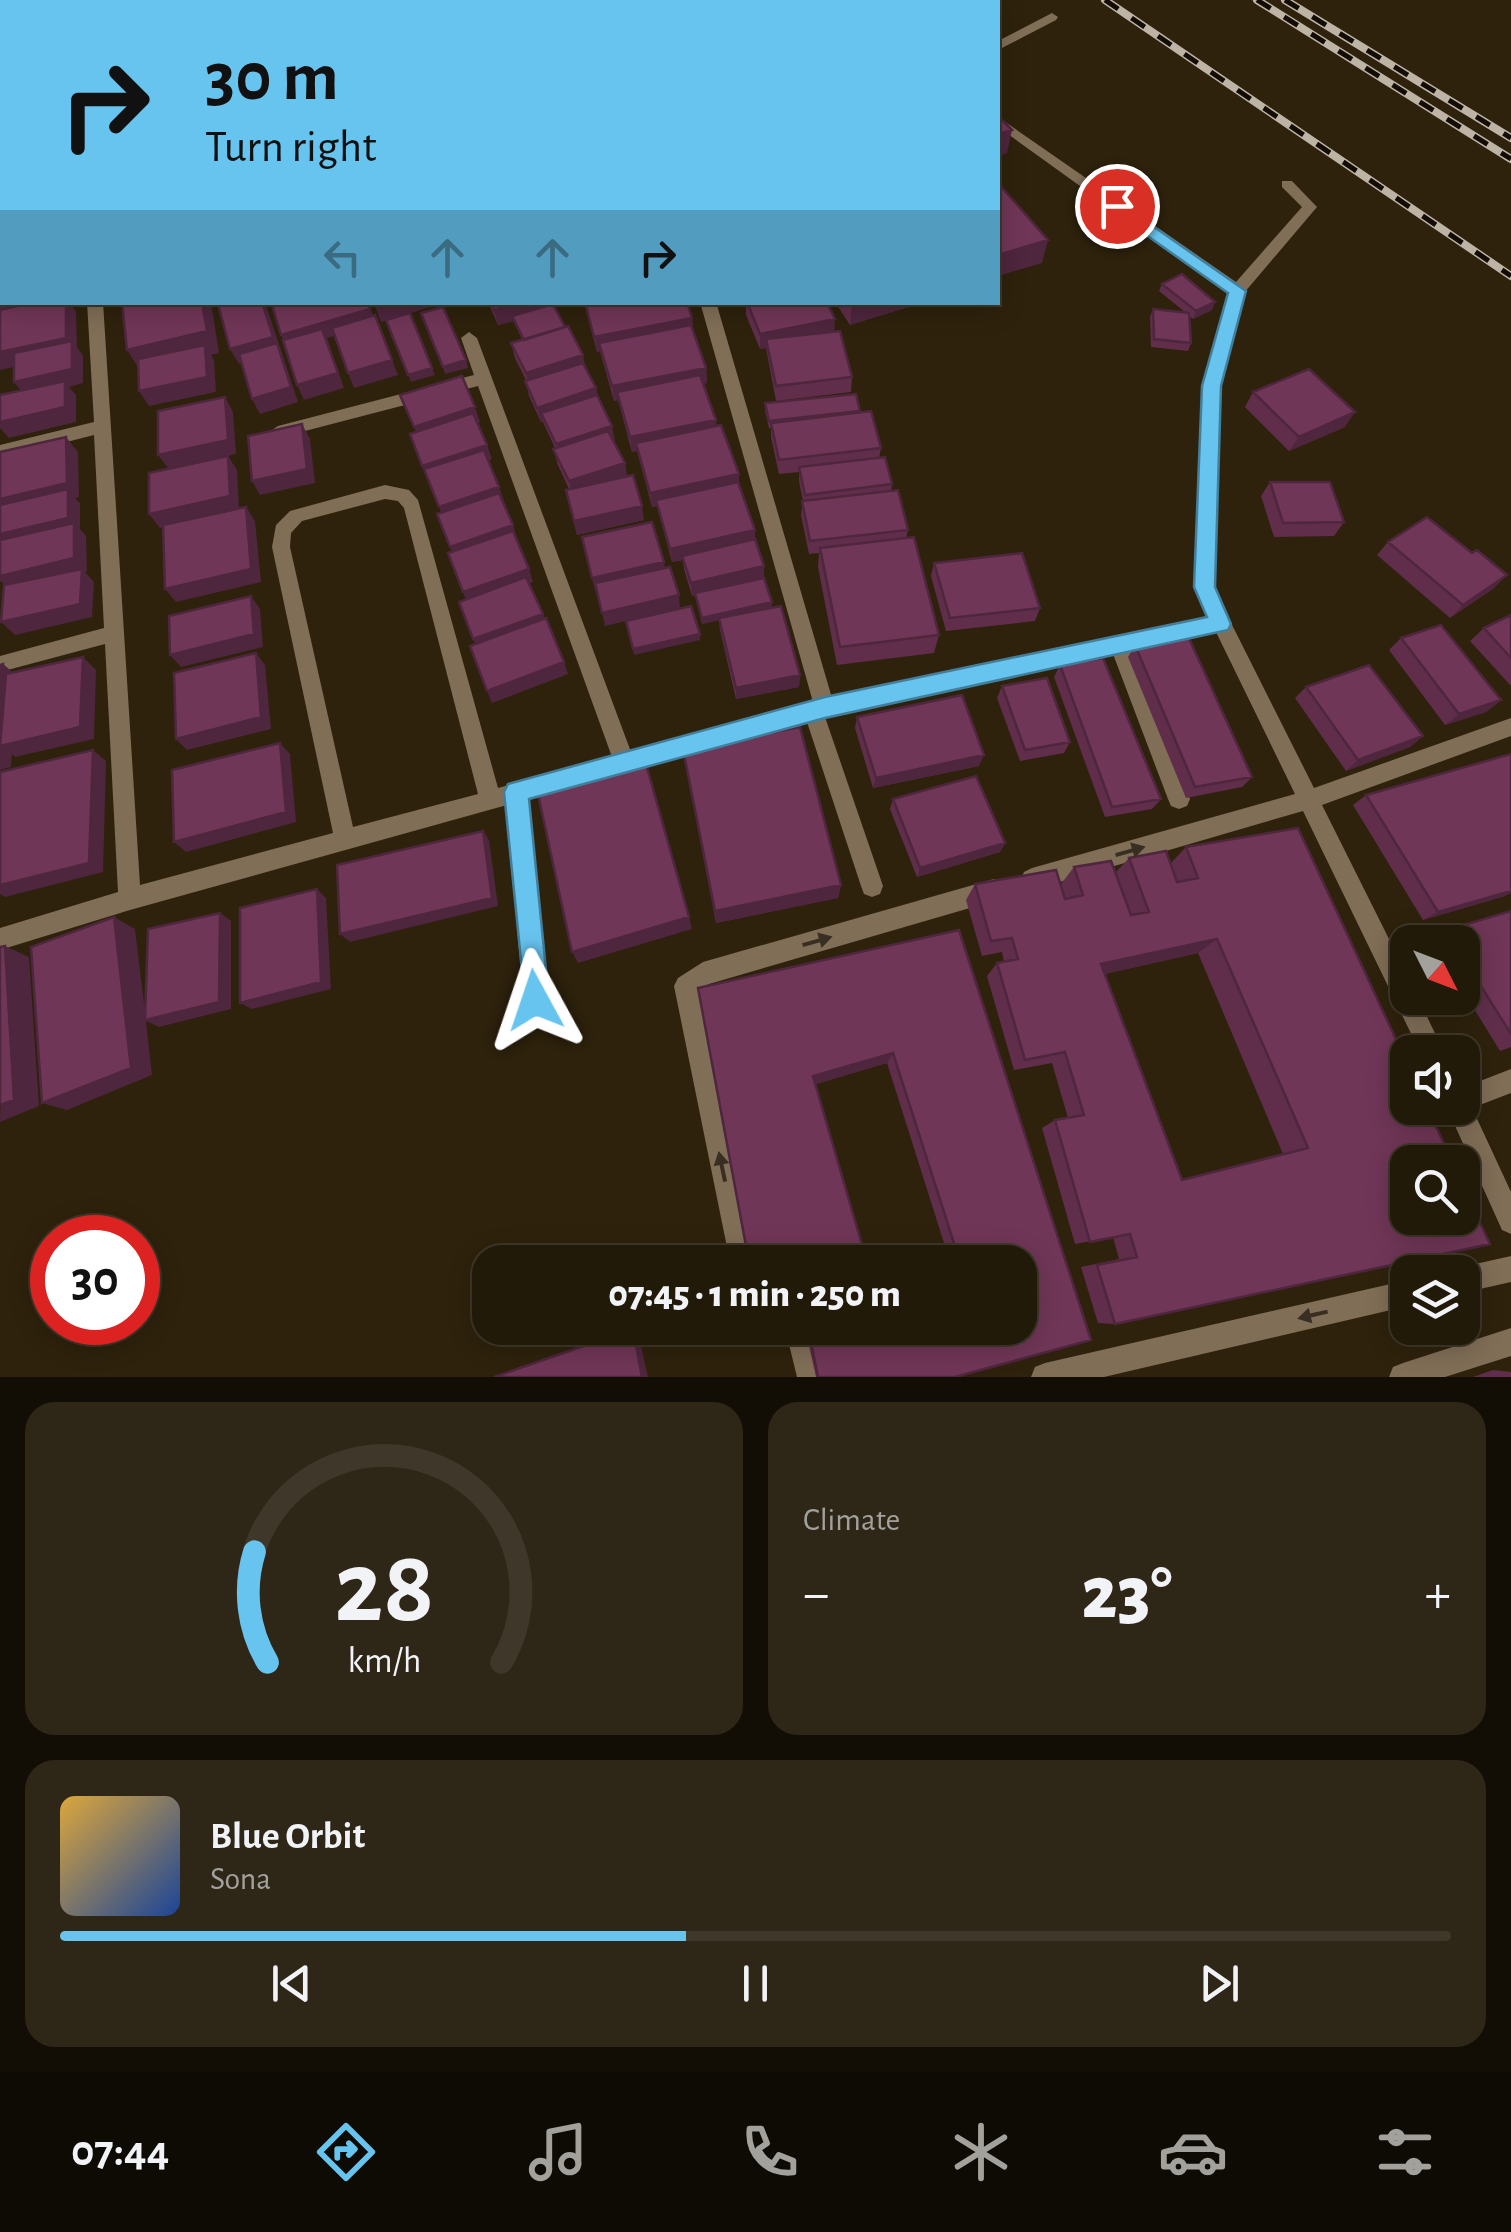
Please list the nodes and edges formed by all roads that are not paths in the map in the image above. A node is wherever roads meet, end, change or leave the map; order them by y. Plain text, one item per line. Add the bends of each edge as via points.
1 (1052, 17) dead end
2 (1000, 45) edge
3 (1000, 122) edge
4 (1287, 184) dead end
5 (1237, 291) junction
6 (95, 305) edge
7 (709, 305) edge
8 (469, 338) dead end
9 (484, 379) junction
10 (103, 426) junction
11 (268, 435) edge
12 (0, 452) edge
13 (1220, 624) junction
14 (114, 634) junction
15 (1119, 645) junction
16 (0, 664) edge
17 (819, 709) junction
18 (1511, 727) edge
19 (626, 763) junction
20 (516, 792) junction
21 (490, 799) junction
22 (1179, 799) dead end
23 (1308, 800) junction
24 (345, 840) junction
25 (872, 886) dead end
26 (130, 899) junction
27 (0, 939) edge
28 (535, 1000) dead end
29 (1424, 1035) edge
30 (1511, 1081) edge
31 (1480, 1093) edge
32 (1467, 1125) edge
33 (1511, 1220) edge
34 (738, 1245) edge
35 (1511, 1269) edge
36 (1480, 1276) edge
37 (1390, 1297) edge
38 (1511, 1342) edge
39 (803, 1345) edge
40 (811, 1377) edge
41 (1044, 1377) edge
42 (1404, 1377) edge

1 - 2 street
3 - 5 street
4 - 5 street via 1310,207
5 - 13 street via 1212,386 1204,587
6 - 10 street
7 - 17 street
8 - 9 street
9 - 11 street
9 - 19 street
10 - 12 street
10 - 14 street
13 - 15 street
13 - 23 street
14 - 16 street
14 - 26 street
15 - 17 street
15 - 22 street
17 - 19 street
17 - 25 street
18 - 23 street
19 - 20 street
20 - 21 street
20 - 28 street
21 - 24 street
21 - 24 street via 412,505 403,495 385,492 296,516 282,530 281,547
23 - 29 street
34 -> 23 street via 686,996 692,979
24 - 26 street
26 - 27 street
30 - 31 street
32 - 33 street
35 - 36 street
37 -> 41 street
38 - 42 street
39 - 40 street

